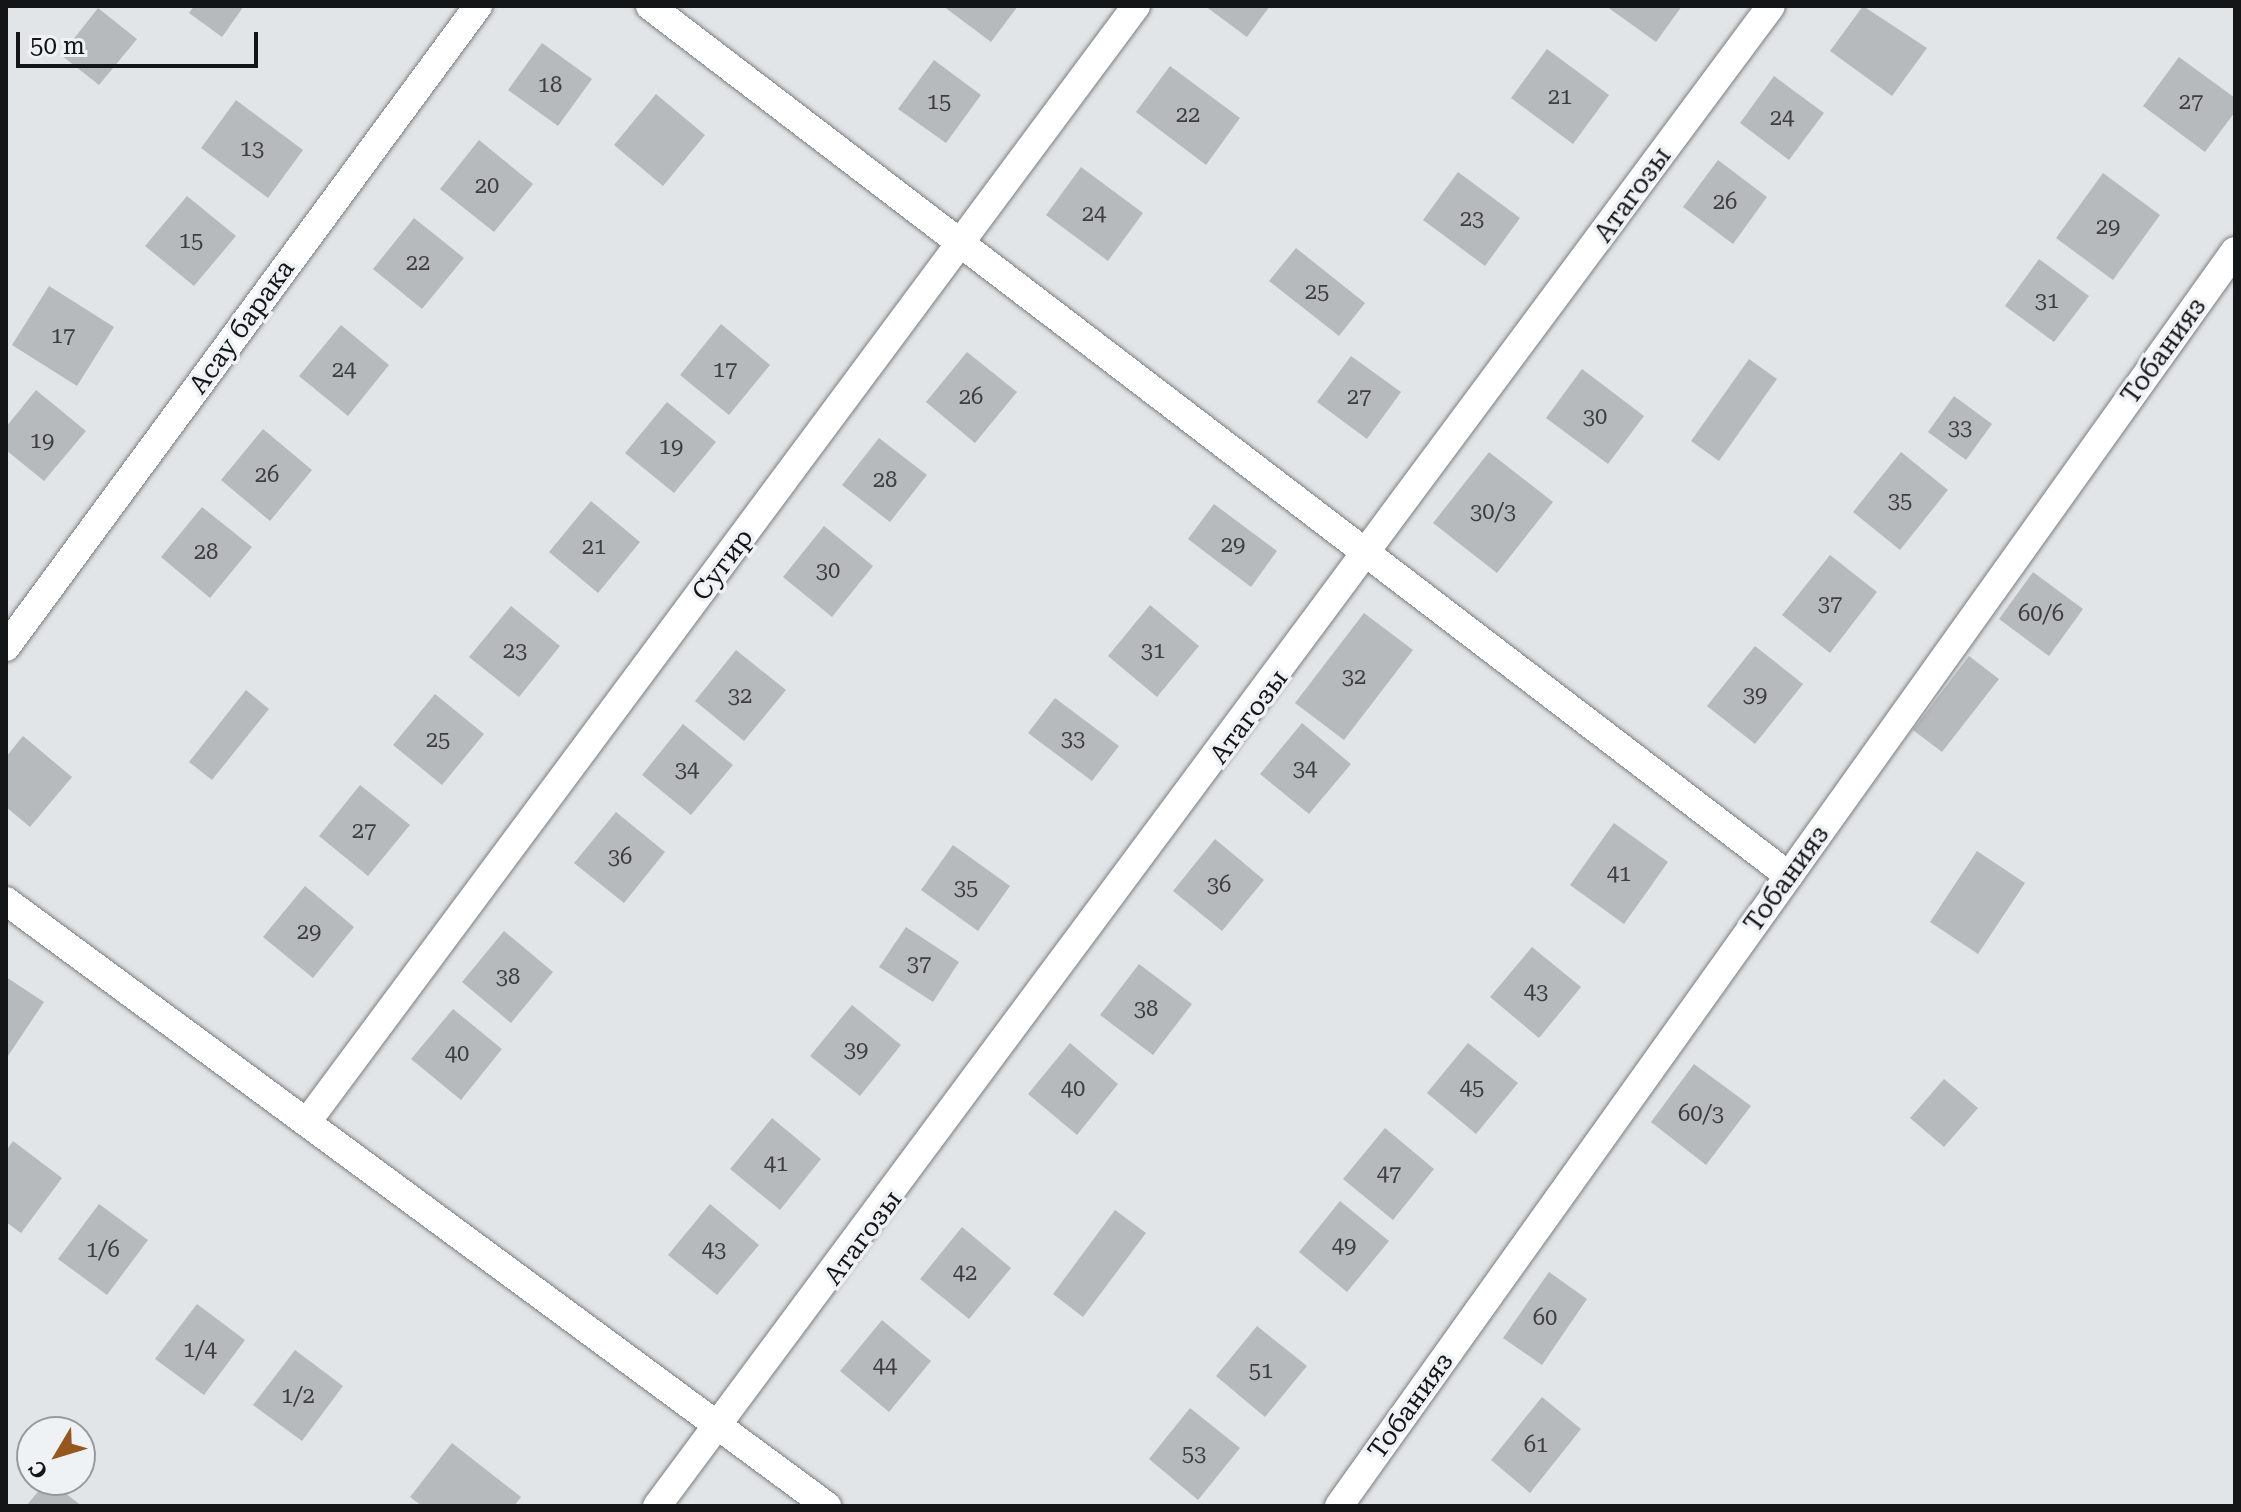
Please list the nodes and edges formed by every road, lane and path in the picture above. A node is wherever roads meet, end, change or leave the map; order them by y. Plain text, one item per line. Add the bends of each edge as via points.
1 (478, 6) edge
2 (650, 6) edge
3 (1136, 6) edge
4 (1771, 6) edge
5 (962, 244) junction
6 (2235, 251) edge
7 (1369, 555) junction
8 (6, 647) edge
9 (1789, 876) junction
10 (6, 901) edge
11 (307, 1122) junction
12 (723, 1426) junction
13 (657, 1506) edge
14 (827, 1506) edge
15 (1339, 1506) edge

1 - 8 street, Асау барака
2 - 5 street
3 - 5 street, Сугир
4 - 7 street, Атагозы
5 - 7 street
5 - 11 street, Сугир
6 - 9 street, Тобанияз
7 - 9 street
7 - 12 street, Атагозы
9 - 15 street, Тобанияз
10 - 11 street
11 - 12 street
12 - 13 street, Атагозы
12 - 14 street

